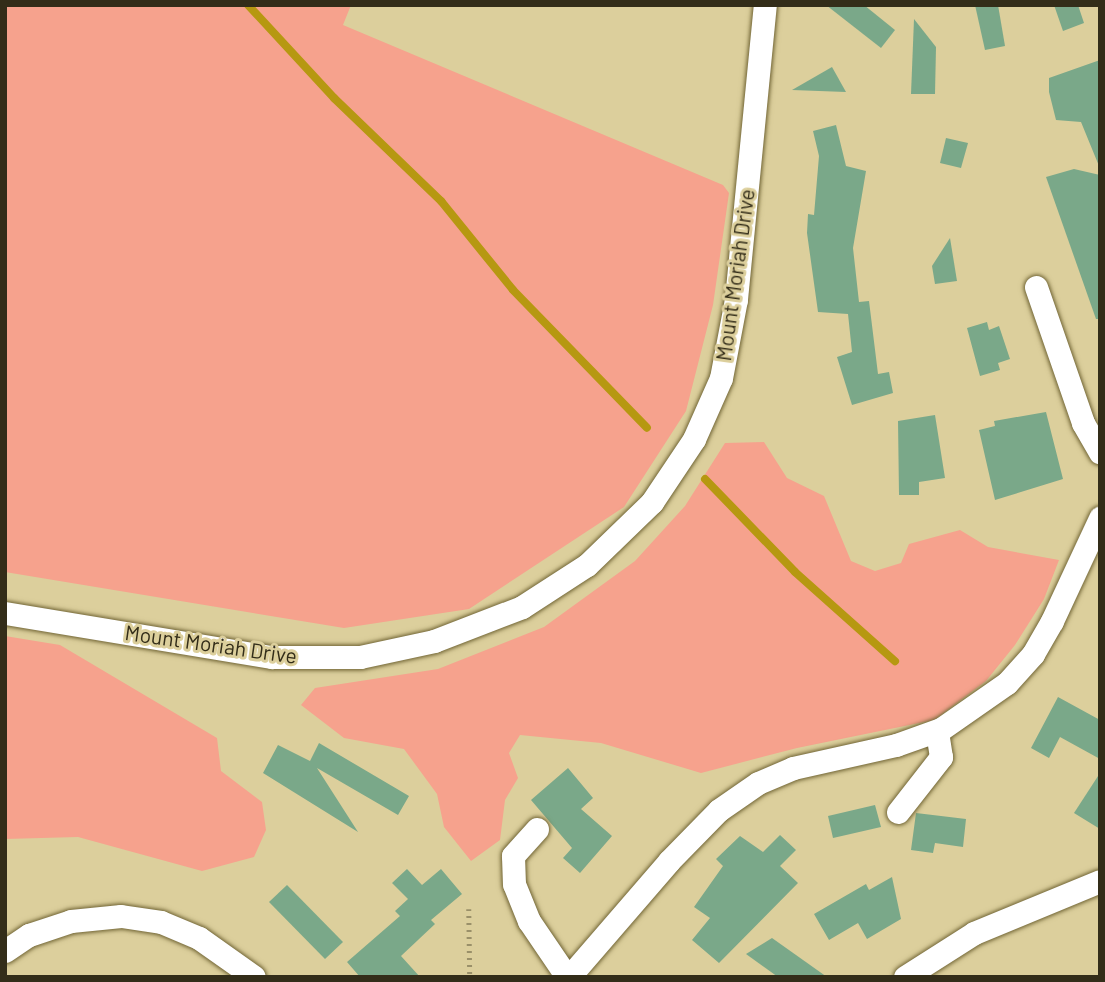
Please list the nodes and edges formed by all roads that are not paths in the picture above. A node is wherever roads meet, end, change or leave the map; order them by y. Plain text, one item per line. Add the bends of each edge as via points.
1 (765, 5) edge
2 (1037, 287) dead end
3 (1100, 452) edge
4 (1100, 518) edge
5 (5, 613) edge
6 (937, 731) junction
7 (898, 812) dead end
8 (537, 829) dead end
9 (1100, 881) edge
10 (5, 951) edge
11 (254, 977) edge
12 (568, 977) edge
13 (905, 977) edge

1 - 5 street, Mount Moriah Drive via 736,299 721,378 694,439 652,502 587,565 522,607 434,641 360,657 272,657
2 - 3 street via 1083,423
4 - 6 street via 1033,654 976,709
6 - 7 street via 941,757
6 - 12 street via 793,768 758,783 719,810 669,861
8 - 12 street via 513,856 514,884 529,921
9 - 13 street via 974,933
10 - 11 street via 29,935 71,921 121,916 161,922 199,938

